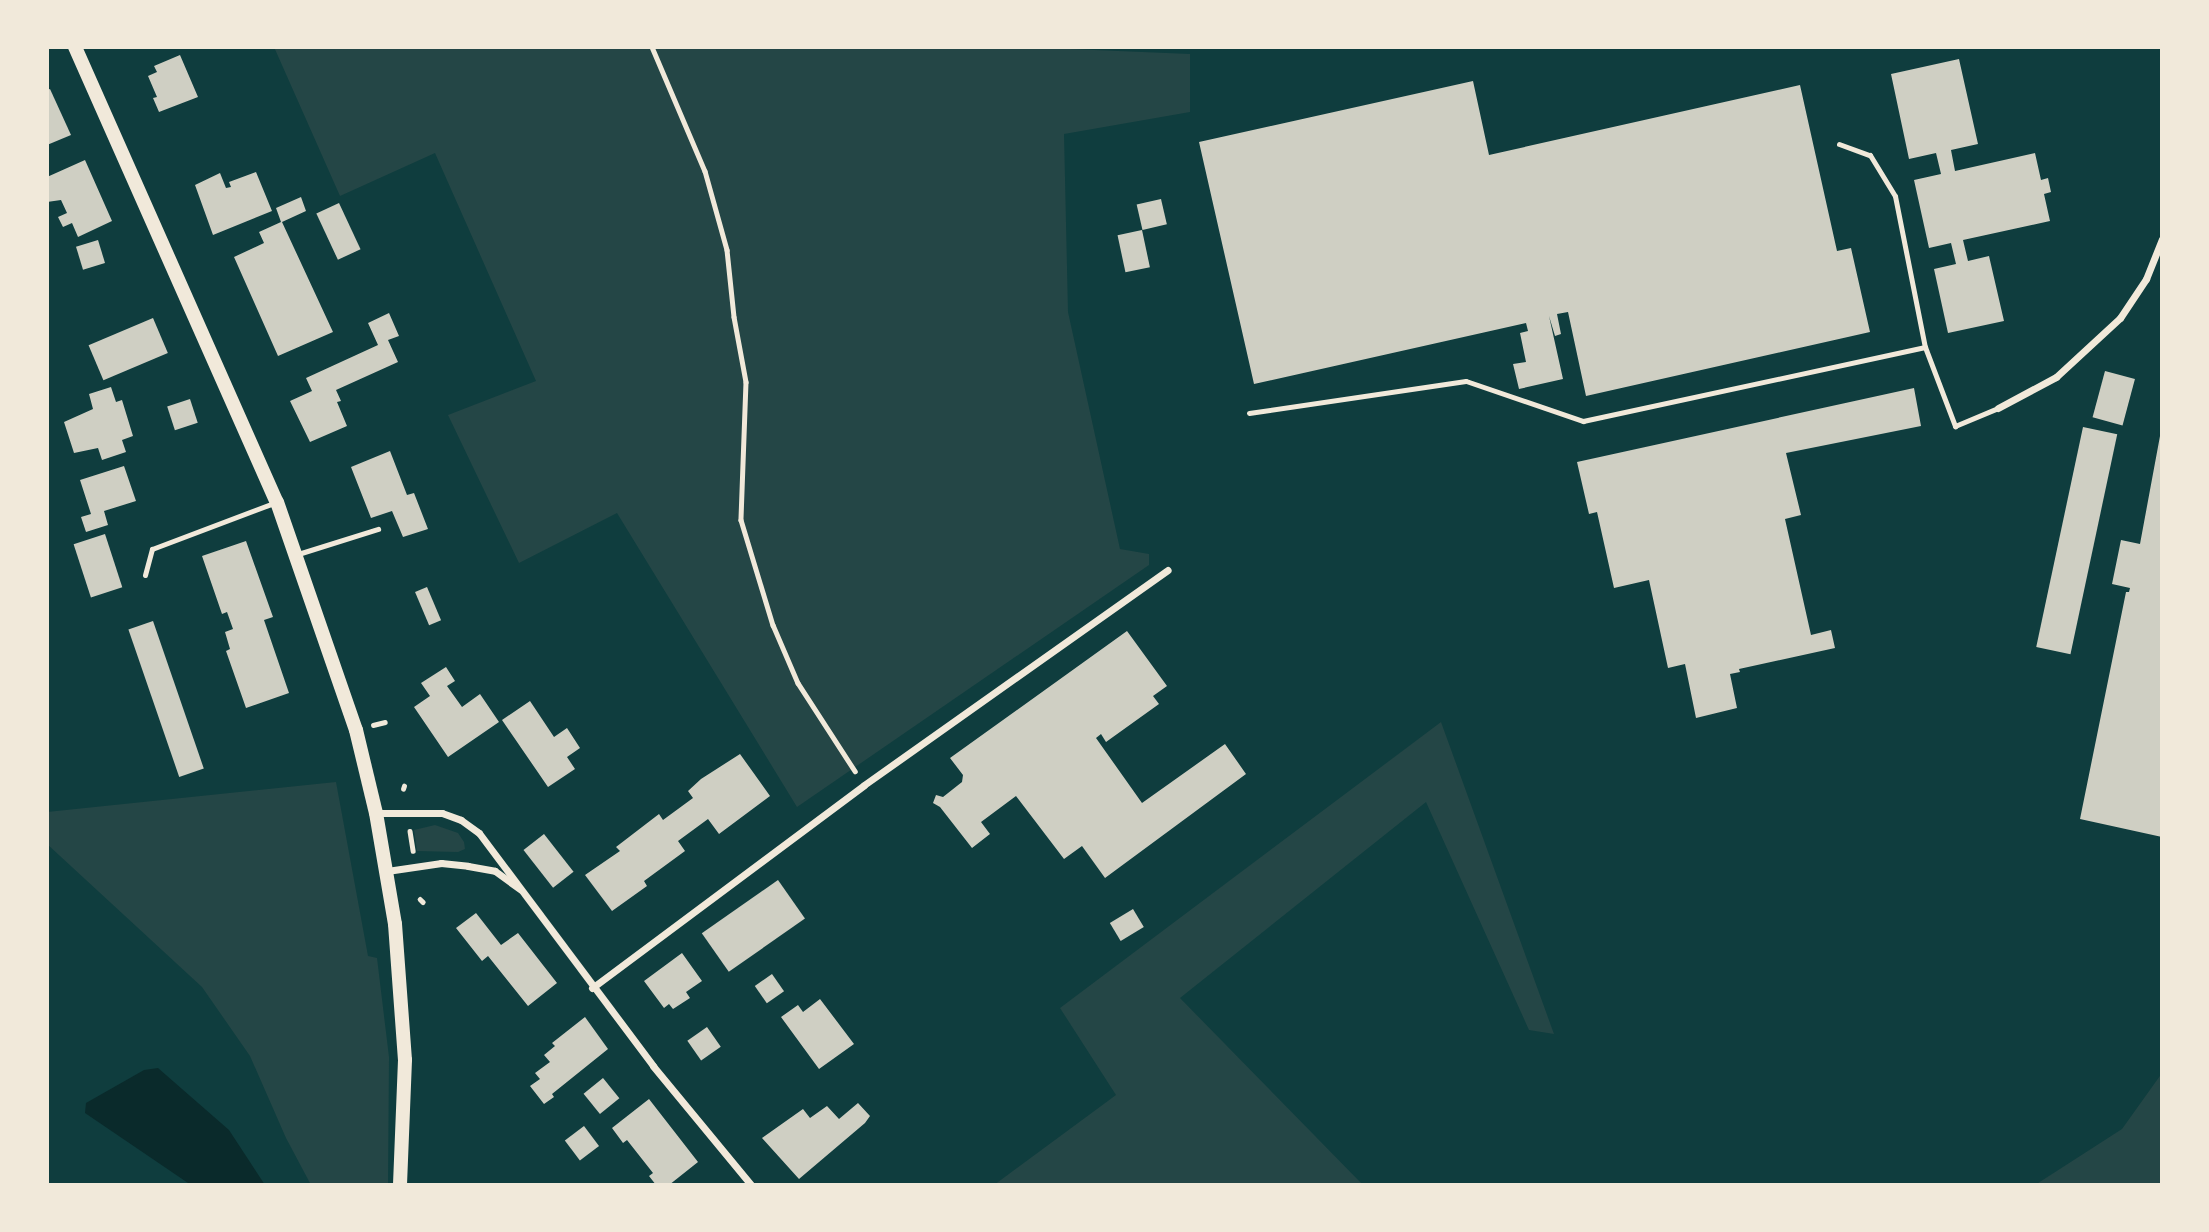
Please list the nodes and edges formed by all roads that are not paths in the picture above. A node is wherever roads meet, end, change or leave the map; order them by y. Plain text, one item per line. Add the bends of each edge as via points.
1 (75, 47) edge
2 (1839, 144) dead end
3 (2162, 239) edge
4 (1926, 347) junction
5 (1998, 408) joint
6 (1249, 413) dead end
7 (277, 502) junction
8 (378, 529) dead end
9 (297, 554) junction
10 (1168, 570) dead end
11 (145, 575) dead end
12 (376, 813) junction
13 (387, 871) junction
14 (525, 893) junction
15 (592, 988) junction
16 (400, 1185) edge
17 (751, 1185) edge

1 - 7 main road
2 - 4 lane via 1870,155 1895,196
3 - 5 street via 2146,279 2120,318 2056,377
4 - 5 lane via 1955,426
4 - 6 lane via 1583,421 1466,381
7 - 9 main road
7 - 11 lane via 152,549
8 - 9 lane
9 - 12 main road via 348,704
10 - 15 street via 864,785
12 - 13 main road
12 - 14 street via 423,811 461,820 493,848
13 - 14 street via 441,863 468,866 495,872
13 - 16 main road via 405,1060
14 - 15 street
15 - 17 street

